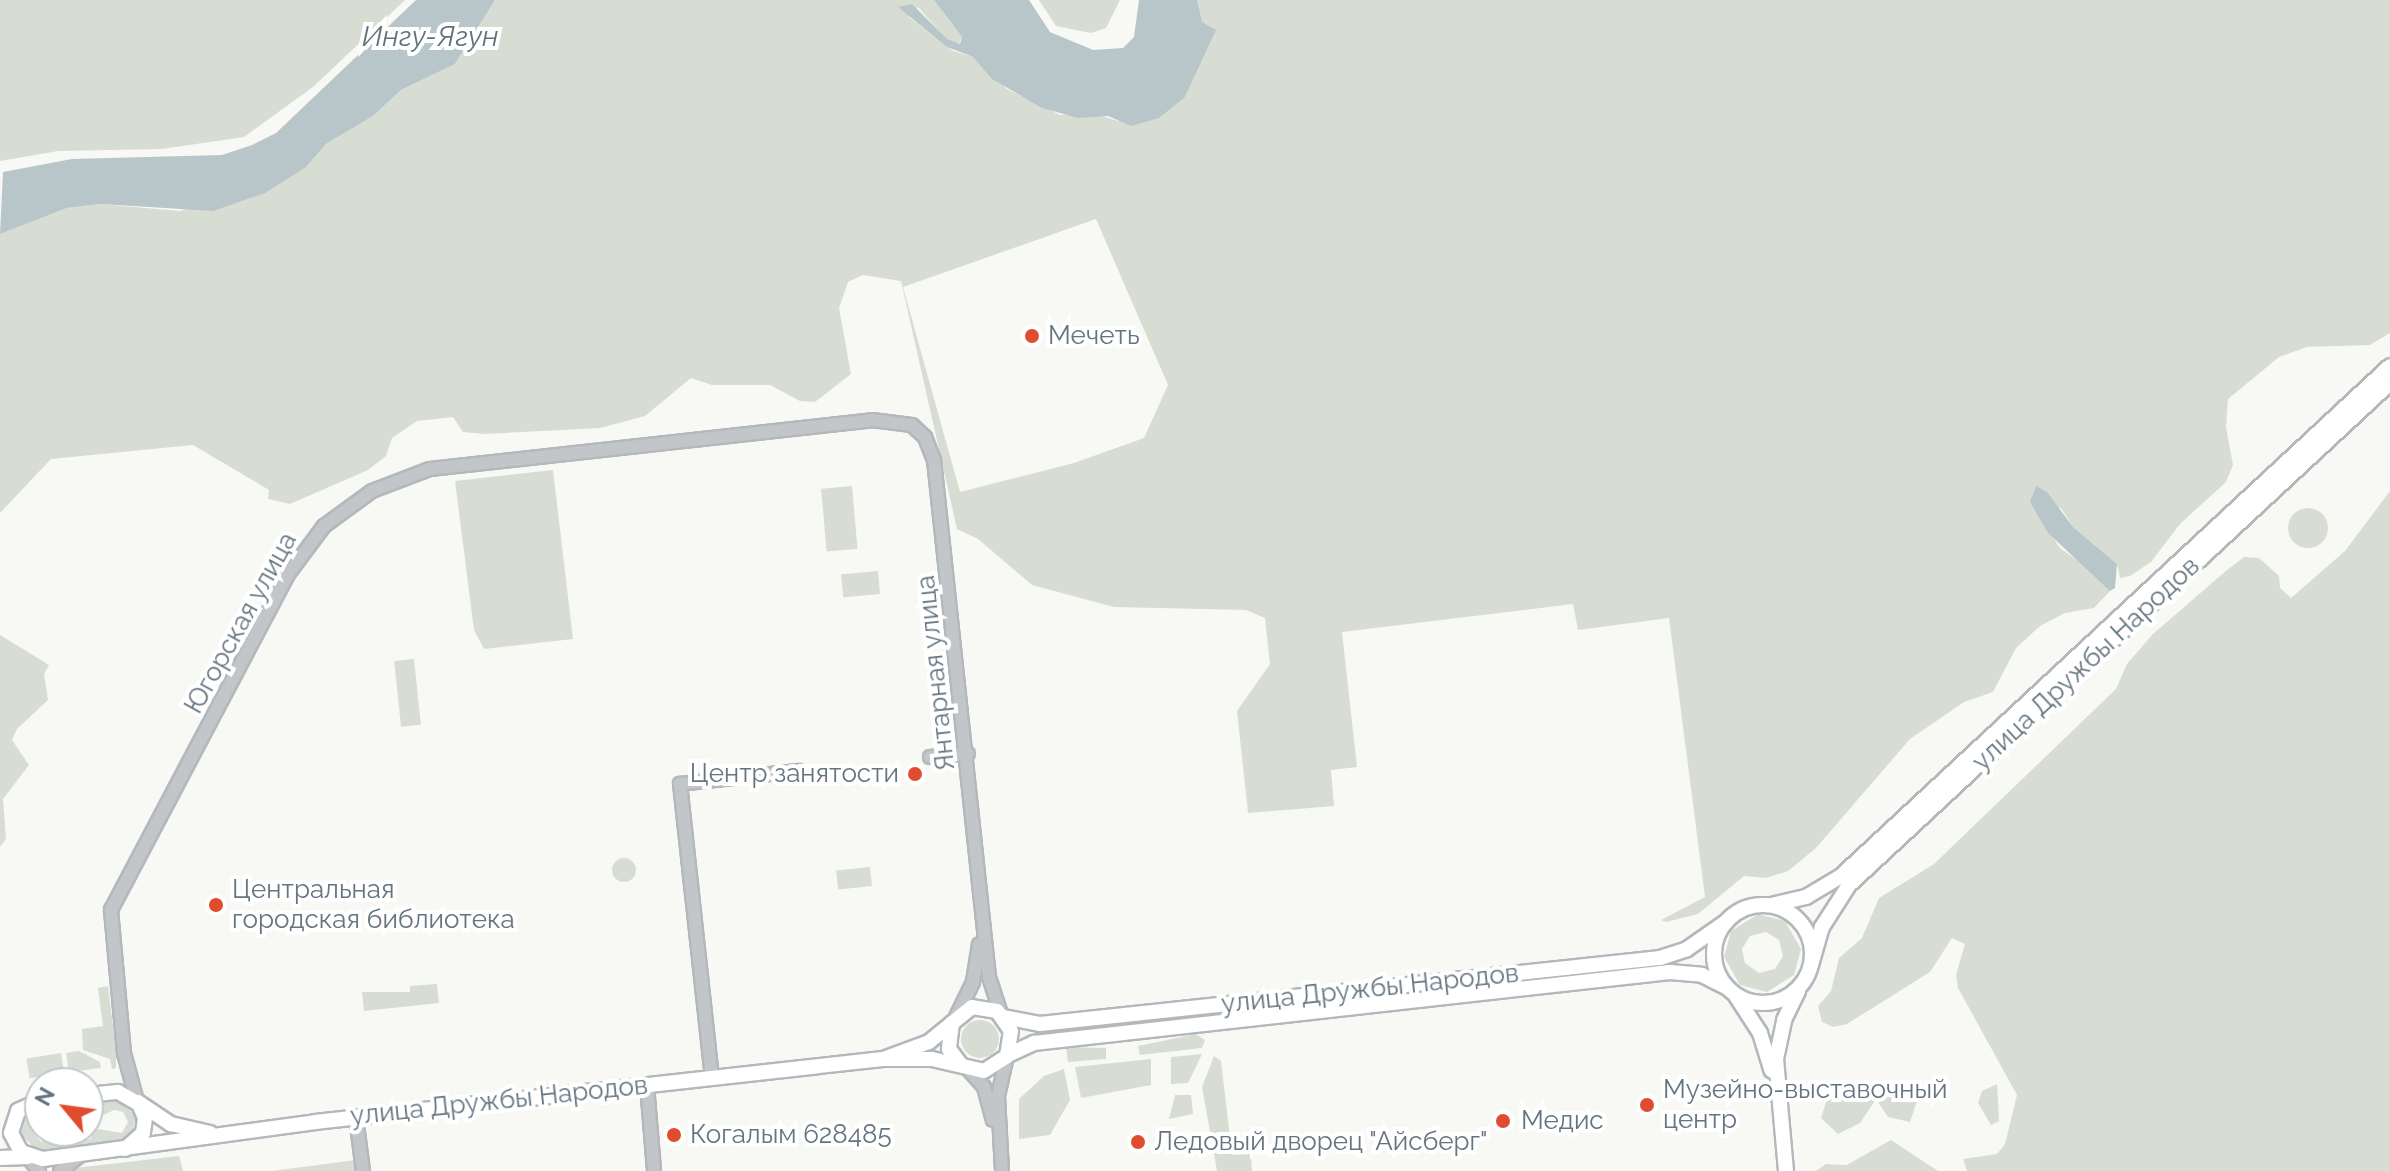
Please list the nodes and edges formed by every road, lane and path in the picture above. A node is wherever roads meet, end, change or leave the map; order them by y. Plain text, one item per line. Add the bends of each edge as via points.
1 (2390, 366) edge
2 (2390, 383) edge
3 (922, 432) joint
4 (968, 754) junction
5 (930, 757) dead end
6 (798, 771) dead end
7 (1771, 905) junction
8 (981, 913) junction
9 (1727, 921) junction
10 (1811, 965) junction
11 (1804, 980) junction
12 (1731, 991) junction
13 (1003, 1016) junction
14 (954, 1020) junction
15 (124, 1053) junction
16 (1007, 1056) junction
17 (883, 1059) junction
18 (965, 1067) junction
19 (712, 1078) junction
20 (647, 1085) junction
21 (104, 1088) edge
22 (104, 1094) edge
23 (1777, 1096) junction
24 (137, 1101) junction
25 (23, 1106) joint
26 (356, 1117) junction
27 (0, 1124) edge
28 (222, 1134) junction
29 (999, 1143) junction
30 (117, 1151) junction
31 (83, 1155) junction
32 (28, 1157) junction
33 (0, 1158) edge
34 (39, 1171) edge
35 (60, 1171) edge
36 (363, 1171) edge
37 (654, 1171) edge
38 (1002, 1171) edge
39 (1786, 1171) edge

1 - 7 main road, улица Дружбы Народов via 1841,876 1806,897
2 - 10 main road, улица Дружбы Народов via 1849,885 1822,927
3 - 4 street, Янтарная улица via 934,460
3 - 15 street, Югорская улица via 905,421 872,420 446,466 389,483 339,513 289,573 113,905 109,935
4 - 5 street
4 - 8 street, Янтарная улица
6 - 19 street via 680,784
7 - 9 main road via 1749,907
7 - 10 main road via 1791,913 1806,929
8 - 13 street via 991,987
8 - 14 street via 976,973
9 - 12 main road via 1714,955
9 - 13 main road, улица Дружбы Народов via 1687,949 1660,958 1040,1024
10 - 11 main road
11 - 12 main road via 1774,1002 1752,1002
11 - 23 main road via 1781,1031
12 - 16 main road, улица Дружбы Народов via 1702,975 1670,972 1044,1042 1022,1046
12 - 23 main road via 1760,1033
13 - 14 main road via 977,1007
13 - 16 main road via 1012,1035
14 - 17 main road via 929,1042
14 - 18 main road via 949,1049
15 - 21 street via 119,1077
15 - 24 street, Югорская улица
16 - 18 main road via 990,1070
16 - 29 street via 999,1084
17 - 18 main road via 932,1059
17 - 19 main road, улица Дружбы Народов
18 - 29 street via 987,1094
19 - 20 main road, улица Дружбы Народов
20 - 26 main road, улица Дружбы Народов
20 - 37 street
22 - 24 main road via 123,1093
23 - 39 main road
24 - 28 main road via 171,1124
24 - 30 main road via 145,1118 143,1133 133,1145
25 - 27 main road
25 - 32 main road via 13,1118 11,1133
26 - 28 main road, улица Дружбы Народов
26 - 36 street
28 - 30 main road, улица Дружбы Народов
29 - 38 street
30 - 31 main road, улица Дружбы Народов
31 - 32 main road, улица Дружбы Народов
31 - 35 street
32 - 33 main road, улица Дружбы Народов
32 - 34 street

